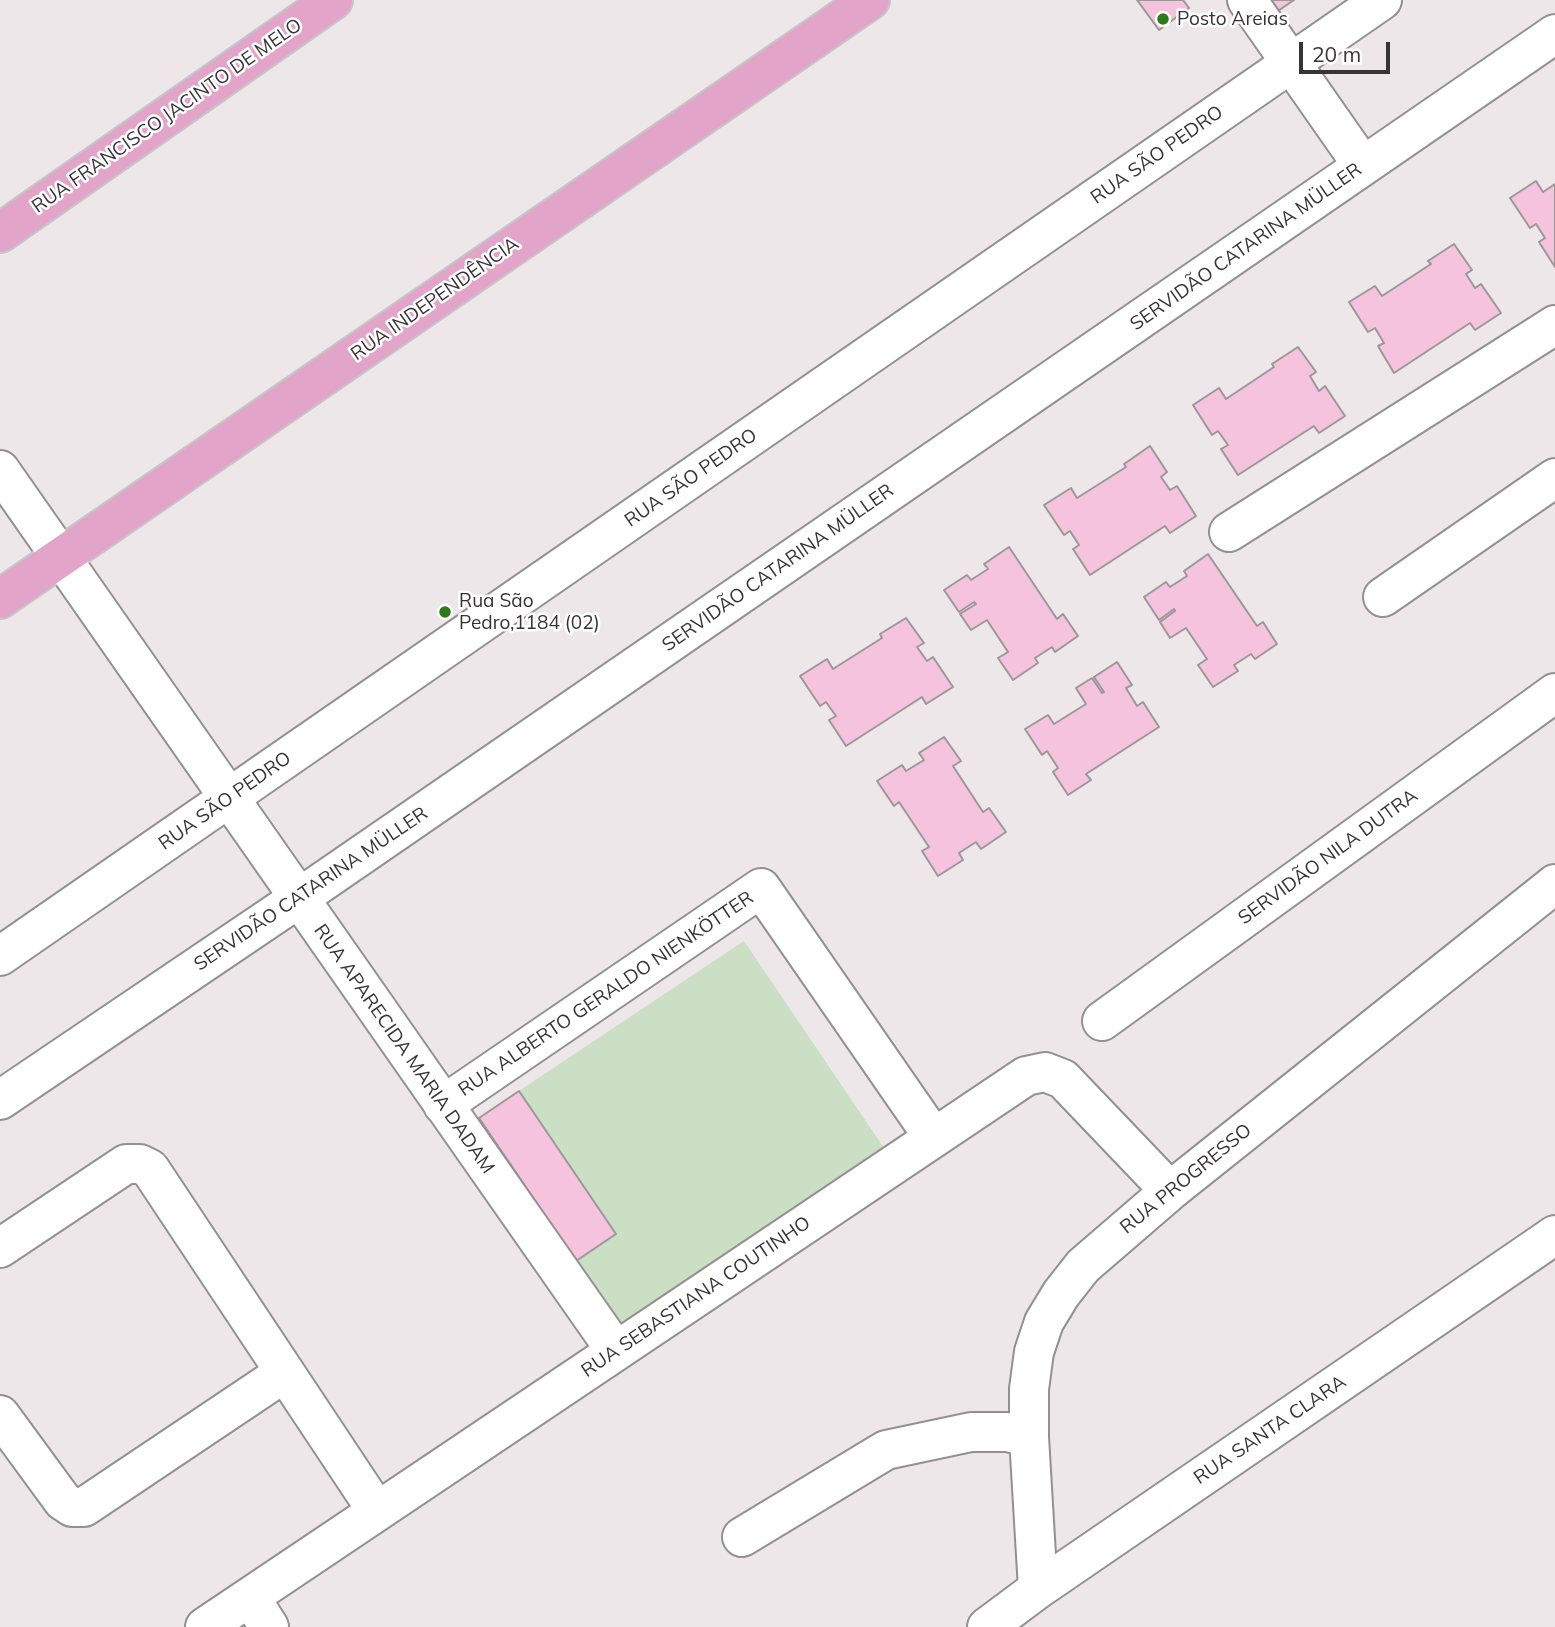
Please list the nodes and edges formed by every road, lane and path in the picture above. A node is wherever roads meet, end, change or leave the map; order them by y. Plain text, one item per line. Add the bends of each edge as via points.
1 (333, 0) edge
2 (870, 0) edge
3 (1247, 0) edge
4 (1382, 0) edge
5 (1555, 34) edge
6 (1290, 62) junction
7 (1363, 166) junction
8 (0, 233) edge
9 (1555, 325) edge
10 (0, 470) edge
11 (1555, 478) edge
12 (1229, 532) dead end
13 (60, 557) junction
14 (1383, 597) dead end
15 (0, 599) edge
16 (1555, 693) edge
17 (230, 798) junction
18 (1555, 884) edge
19 (299, 898) junction
20 (0, 956) edge
21 (1102, 1021) dead end
22 (0, 1100) edge
23 (443, 1105) junction
24 (934, 1138) junction
25 (1170, 1191) junction
26 (1555, 1235) edge
27 (0, 1248) edge
28 (616, 1352) junction
29 (284, 1373) junction
30 (0, 1415) edge
31 (1029, 1437) junction
32 (377, 1511) junction
33 (742, 1537) dead end
34 (1038, 1589) junction
35 (260, 1612) edge
36 (205, 1627) edge
37 (987, 1627) edge

1 - 8 main road, RUA FRANCISCO JACINTO DE MELO
2 - 13 main road, RUA INDEPENDÊNCIA
3 - 6 street
4 - 6 street, RUA SÃO PEDRO
5 - 7 street, SERVIDÃO CATARINA MÜLLER
6 - 7 street
6 - 17 street, RUA SÃO PEDRO
7 - 19 street, SERVIDÃO CATARINA MÜLLER
9 - 12 street
10 - 13 street, RUA APARECIDA MARIA DADAM
11 - 14 street
13 - 15 main road, RUA INDEPENDÊNCIA
13 - 17 street, RUA APARECIDA MARIA DADAM
16 - 21 street, SERVIDÃO NILA DUTRA
17 - 19 street, RUA APARECIDA MARIA DADAM
17 - 20 street, RUA SÃO PEDRO
18 - 25 street, RUA PROGRESSO
19 - 22 street, SERVIDÃO CATARINA MÜLLER
19 - 23 street, RUA APARECIDA MARIA DADAM
23 - 24 street, RUA ALBERTO GERALDO NIENKÖTTER via 761,888
23 - 28 street, RUA APARECIDA MARIA DADAM
24 - 25 street, RUA SEBASTIANA COUTINHO via 1026,1076 1045,1072 1063,1079
24 - 28 street, RUA SEBASTIANA COUTINHO
25 - 31 street, RUA PROGRESSO via 1083,1266 1044,1322 1029,1389
26 - 34 street, RUA SANTA CLARA
27 - 29 street via 126,1164 140,1164 150,1169
28 - 32 street, RUA SEBASTIANA COUTINHO
29 - 30 street via 84,1507 63,1501
29 - 32 street
31 - 33 street via 971,1432 886,1450
31 - 34 street, RUA PROGRESSO
32 - 35 street, RUA SEBASTIANA COUTINHO
34 - 37 street, RUA SANTA CLARA
35 - 36 street, RUA SEBASTIANA COUTINHO

